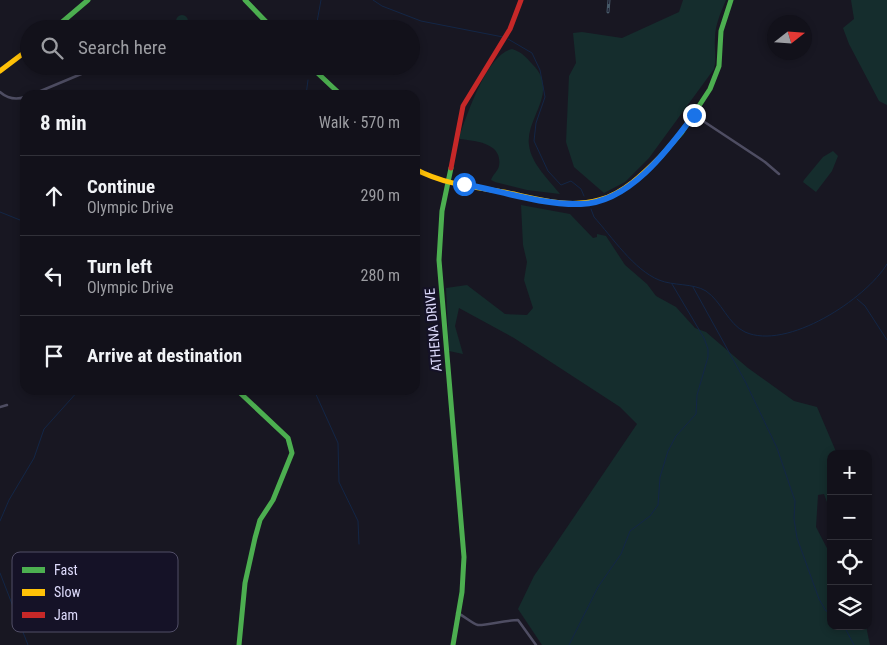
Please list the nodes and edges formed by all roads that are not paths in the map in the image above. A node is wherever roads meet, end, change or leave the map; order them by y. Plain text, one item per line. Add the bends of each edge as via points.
1 (88, 0) edge
2 (245, 0) edge
3 (522, 0) edge
4 (731, 0) edge
5 (65, 20) edge
6 (264, 20) edge
7 (20, 56) edge
8 (0, 72) edge
9 (79, 75) edge
10 (320, 75) edge
11 (43, 90) edge
12 (336, 90) edge
13 (0, 92) edge
14 (20, 99) edge
15 (694, 115) junction
16 (420, 172) edge
17 (779, 174) dead end
18 (447, 181) junction
19 (242, 395) edge
20 (8, 405) dead end
21 (0, 408) edge
22 (457, 613) junction
23 (240, 645) edge
24 (453, 645) edge
25 (536, 645) edge

1 - 5 street
2 - 6 street
3 - 18 street, ATHENA DRIVE via 510,33 462,106
4 - 15 street via 721,27 719,68
7 - 8 street
9 - 11 street
10 - 12 street
13 - 14 street via 5,97
15 - 17 street
15 - 18 street via 637,179 618,194 599,201 581,204 555,202
16 - 18 street
18 - 22 street, ATHENA DRIVE via 440,225 439,260 464,556
19 - 23 street via 288,438 292,453 273,500 260,520 255,538 245,583
20 - 21 street
22 - 24 street, ATHENA DRIVE
22 - 25 street via 483,626 518,620

